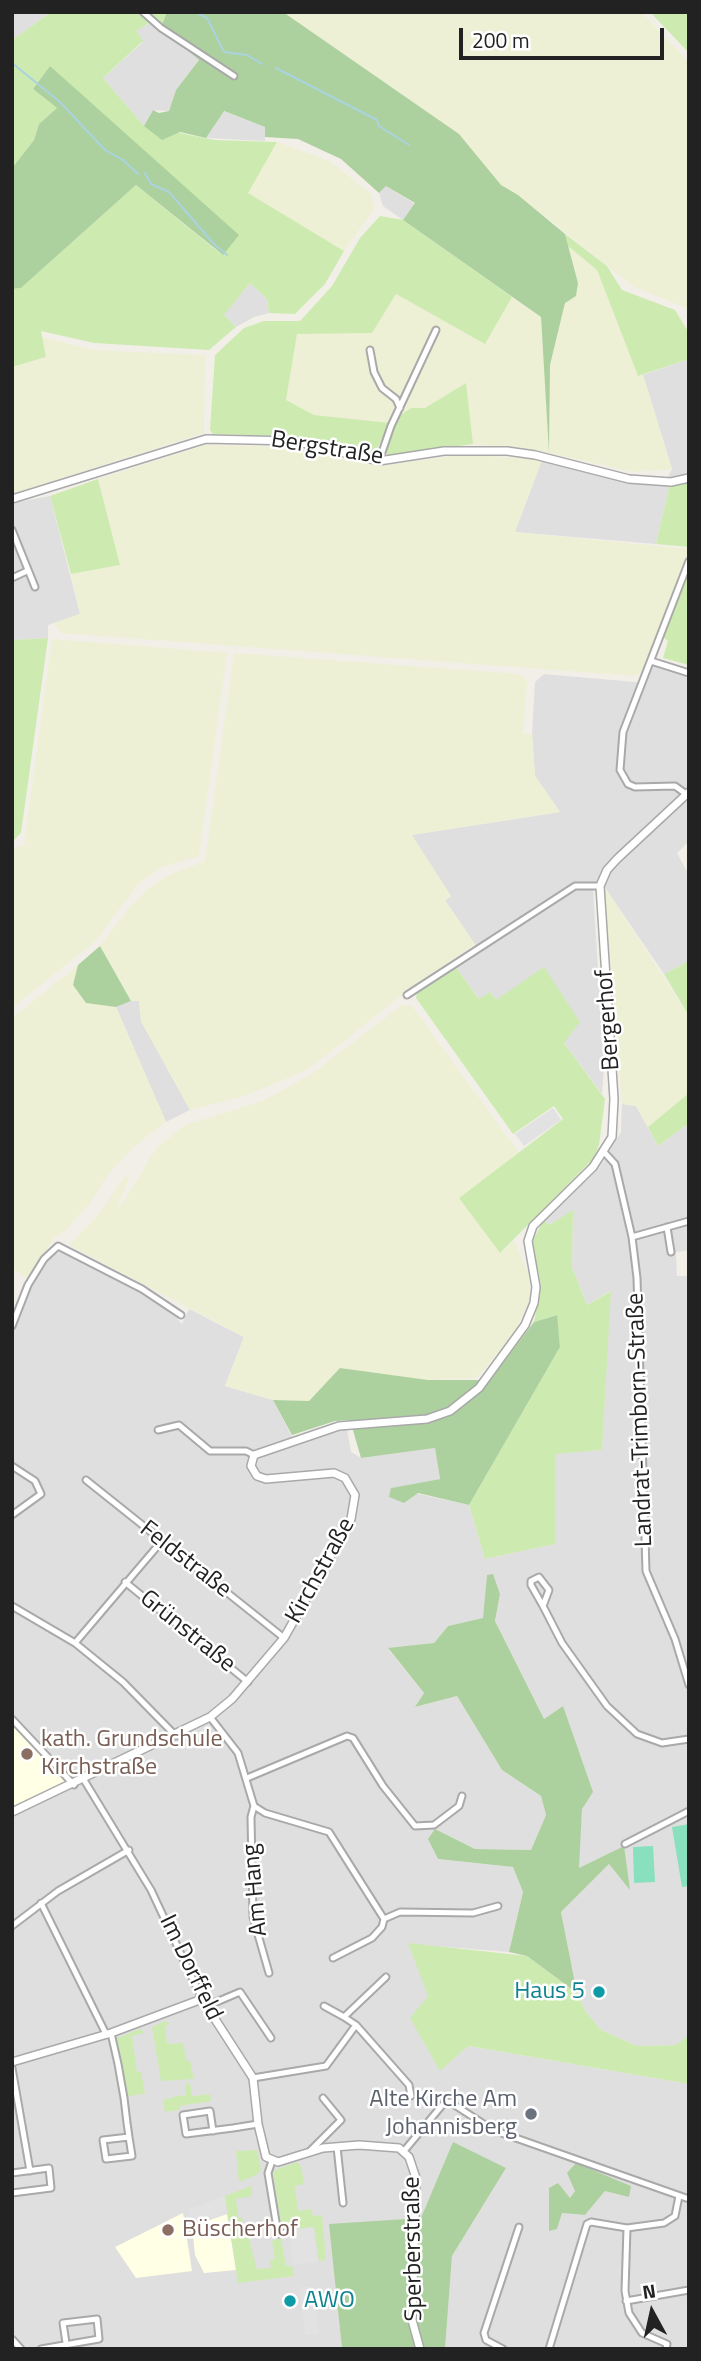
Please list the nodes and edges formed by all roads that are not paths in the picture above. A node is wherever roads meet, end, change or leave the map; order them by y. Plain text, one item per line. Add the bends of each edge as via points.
1 (143, 12) edge
2 (234, 76) dead end
3 (436, 330) dead end
4 (370, 350) dead end
5 (400, 408) junction
6 (379, 461) junction
7 (689, 478) edge
8 (12, 499) edge
9 (12, 530) edge
10 (689, 561) edge
11 (27, 571) junction
12 (12, 578) edge
13 (35, 587) dead end
14 (651, 661) junction
15 (689, 673) edge
16 (688, 793) edge
17 (600, 886) junction
18 (407, 995) dead end
19 (604, 1152) junction
20 (689, 1221) edge
21 (667, 1227) junction
22 (632, 1237) junction
23 (671, 1252) dead end
24 (181, 1315) dead end
25 (12, 1326) edge
26 (158, 1430) dead end
27 (254, 1455) junction
28 (12, 1466) edge
29 (86, 1480) dead end
30 (12, 1516) edge
31 (161, 1542) junction
32 (125, 1582) junction
33 (12, 1605) edge
34 (542, 1606) junction
35 (284, 1638) junction
36 (75, 1643) junction
37 (248, 1682) junction
38 (689, 1685) edge
39 (210, 1717) junction
40 (12, 1719) edge
41 (176, 1736) junction
42 (689, 1739) edge
43 (247, 1777) junction
44 (84, 1780) junction
45 (74, 1785) junction
46 (462, 1796) dead end
47 (254, 1806) junction
48 (689, 1811) edge
49 (12, 1812) edge
50 (625, 1844) dead end
51 (129, 1850) junction
52 (41, 1903) junction
53 (498, 1906) dead end
54 (384, 1919) junction
55 (12, 1926) edge
56 (332, 1958) dead end
57 (269, 1973) dead end
58 (386, 1976) dead end
59 (205, 2002) junction
60 (324, 2006) dead end
61 (344, 2017) junction
62 (356, 2025) junction
63 (108, 2034) junction
64 (271, 2038) dead end
65 (12, 2062) edge
66 (12, 2068) edge
67 (253, 2078) junction
68 (411, 2096) dead end
69 (323, 2098) dead end
70 (258, 2124) junction
71 (213, 2131) junction
72 (129, 2137) junction
73 (337, 2147) junction
74 (404, 2151) junction
75 (309, 2152) junction
76 (272, 2161) junction
77 (30, 2171) junction
78 (12, 2173) edge
79 (12, 2193) edge
80 (680, 2196) junction
81 (689, 2199) edge
82 (343, 2203) dead end
83 (519, 2227) dead end
84 (627, 2228) junction
85 (285, 2233) dead end
86 (689, 2290) edge
87 (626, 2301) junction
88 (12, 2339) edge
89 (66, 2343) junction
90 (21, 2349) edge
91 (41, 2349) edge
92 (420, 2349) edge
93 (503, 2349) edge
94 (549, 2349) edge
95 (666, 2349) edge

1 - 2 street
3 - 5 street
4 - 5 street via 373,373
5 - 6 street
6 - 7 street, Bergstraße via 487,450 536,455 629,479 671,482
6 - 8 street, Bergstraße via 294,441 206,439
9 - 11 street
10 - 14 street
11 - 12 street
11 - 13 street
14 - 15 street
14 - 16 street via 623,732 620,770 635,787 675,786
16 - 17 street via 617,859
17 - 18 street via 575,886
17 - 19 street, Bergerhof via 615,1113 612,1137
19 - 22 street, Landrat-Trimborn-Straße via 615,1164
19 - 27 street via 533,1226 528,1241 536,1287 534,1303 525,1325 471,1397 438,1416 339,1426
20 - 21 street
21 - 22 street
21 - 23 street
22 - 38 street, Landrat-Trimborn-Straße via 640,1336 646,1571
24 - 25 street via 142,1289 58,1246 28,1285
26 - 27 street via 179,1425 209,1451
27 - 35 street, Kirchstraße via 253,1472 265,1479 334,1473 345,1478 355,1496 352,1519
28 - 30 street via 35,1481 41,1494
29 - 31 street, Feldstraße
31 - 32 street
31 - 35 street, Feldstraße
32 - 36 street
32 - 37 street, Grünstraße
33 - 36 street
34 - 34 street via 550,1590 539,1577 531,1585
34 - 42 street via 607,1706 637,1734 662,1743
35 - 37 street, Kirchstraße
36 - 41 street via 123,1682
37 - 39 street, Kirchstraße
39 - 41 street, Kirchstraße
39 - 43 street, Am Hang via 232,1743
40 - 45 street
41 - 44 street, Kirchstraße
43 - 46 street via 347,1737 354,1738 383,1786 415,1826 434,1825 459,1806
43 - 47 street, Am Hang
44 - 45 street, Kirchstraße
44 - 51 street, Im Dorffeld
45 - 49 street, Kirchstraße
47 - 54 street via 335,1838 355,1879
47 - 57 street, Am Hang via 253,1917
48 - 50 street
51 - 52 street
51 - 59 street, Im Dorffeld
52 - 55 street
52 - 63 street
53 - 54 street via 473,1913 408,1910
54 - 56 street via 372,1938
58 - 61 street
59 - 63 street
59 - 64 street via 240,1992
59 - 67 street, Im Dorffeld
60 - 61 street
61 - 62 street
62 - 67 street via 326,2066
62 - 68 street via 409,2085
63 - 65 street
63 - 72 street
66 - 77 street
67 - 70 street, Im Dorffeld
69 - 75 street via 341,2120
70 - 71 street
70 - 76 street, Im Dorffeld via 262,2150
71 - 71 street via 210,2111 183,2115 186,2134
72 - 72 street via 132,2156 106,2159 103,2140
73 - 74 street via 388,2146
73 - 75 street
73 - 82 street
74 - 80 street via 444,2103 450,2102 493,2130
74 - 92 street, Sperberstraße via 416,2179 412,2320
75 - 76 street
76 - 85 street, Im Dorffeld via 268,2173 278,2234
77 - 78 street
77 - 79 street via 48,2168 51,2188
80 - 81 street
80 - 84 street via 671,2220
83 - 93 street via 484,2333 486,2340
84 - 87 street
84 - 94 street via 587,2224
86 - 87 street
87 - 95 street via 642,2333 667,2344
88 - 90 street
89 - 89 street via 99,2339 97,2319 63,2323
89 - 91 street

